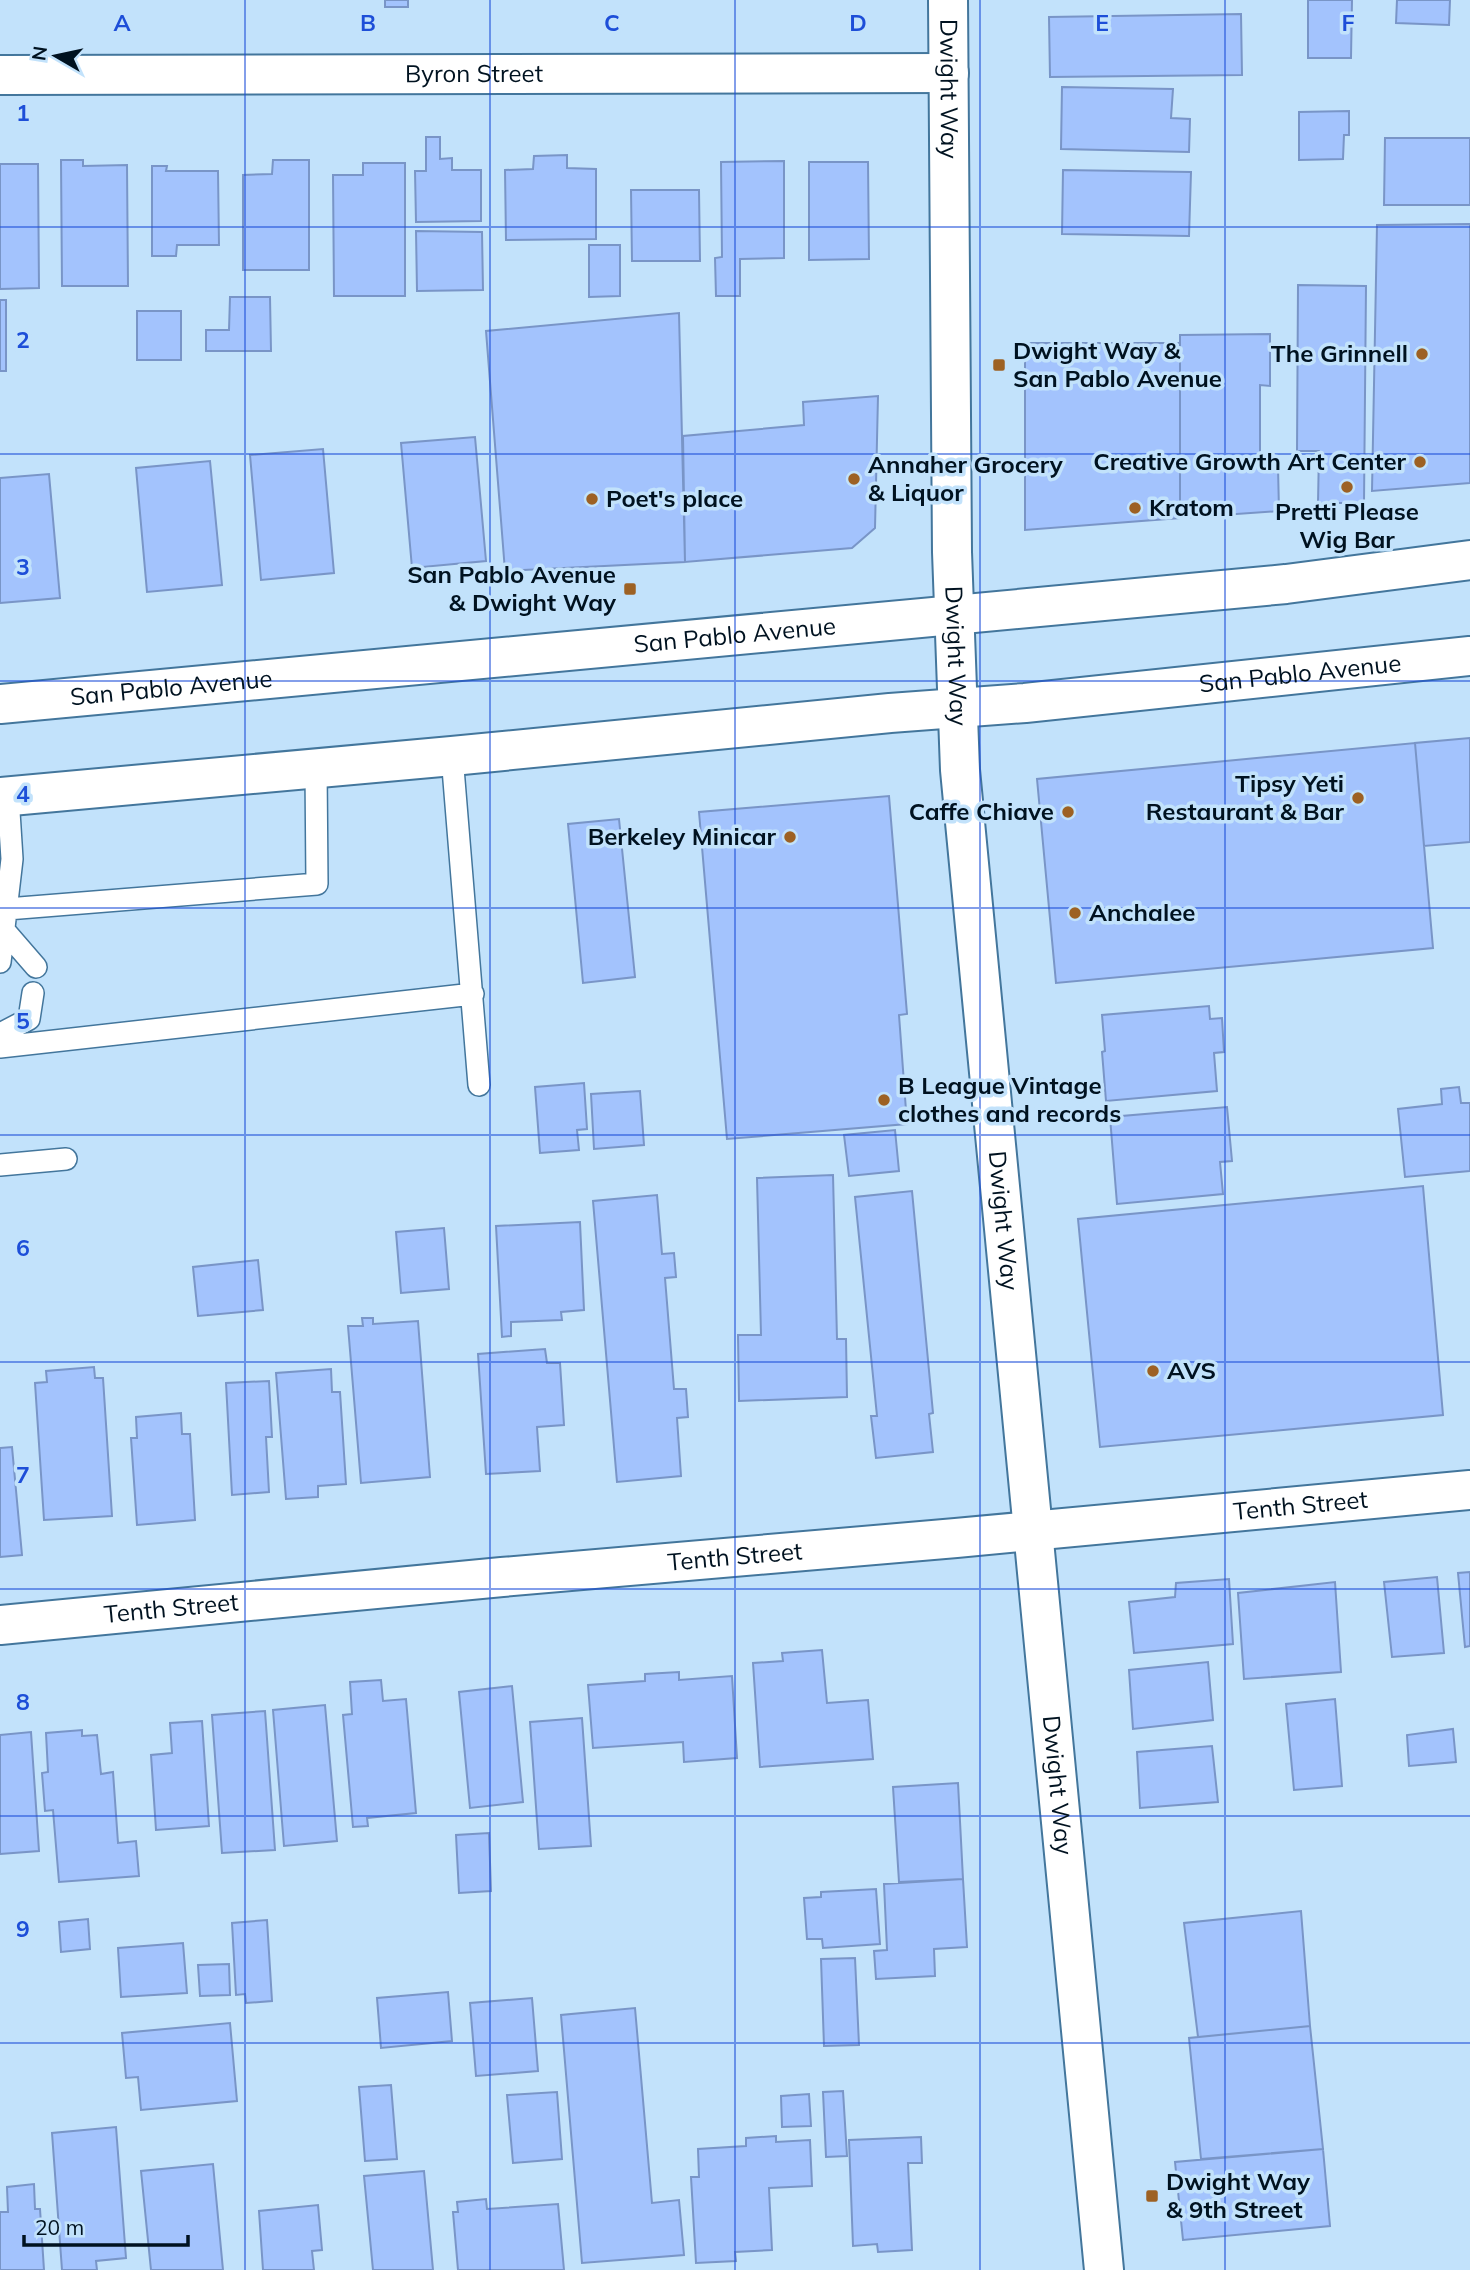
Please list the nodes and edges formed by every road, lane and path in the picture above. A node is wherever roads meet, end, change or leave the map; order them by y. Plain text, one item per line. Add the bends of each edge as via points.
1 (948, 0) edge
2 (949, 73) junction
3 (0, 75) edge
4 (1470, 560) edge
5 (954, 614) junction
6 (1470, 656) edge
7 (0, 704) edge
8 (958, 708) junction
9 (452, 756) junction
10 (316, 768) junction
11 (4, 797) edge
12 (7, 909) junction
13 (2, 932) edge
14 (0, 962) edge
15 (36, 967) dead end
16 (33, 993) dead end
17 (472, 994) junction
18 (0, 1034) edge
19 (0, 1046) edge
20 (479, 1085) dead end
21 (66, 1159) dead end
22 (0, 1165) edge
23 (1470, 1490) edge
24 (1032, 1531) junction
25 (0, 1625) edge
26 (1104, 2270) edge

1 - 2 street, Dwight Way
2 - 3 street, Byron Street
2 - 5 street, Dwight Way
4 - 5 street, San Pablo Avenue via 1286,584
5 - 7 street, San Pablo Avenue
5 - 8 street, Dwight Way
6 - 8 street, San Pablo Avenue
8 - 9 street, San Pablo Avenue
8 - 24 street, Dwight Way via 960,770
9 - 10 street, San Pablo Avenue
9 - 17 lane
10 - 11 street, San Pablo Avenue
10 - 12 lane via 317,884
11 - 12 lane via 12,859
12 - 13 lane
13 - 14 lane
13 - 15 lane
16 - 18 lane via 29,1019
17 - 19 lane
17 - 20 lane
21 - 22 lane
23 - 24 street, Tenth Street
24 - 25 street, Tenth Street
24 - 26 street, Dwight Way

